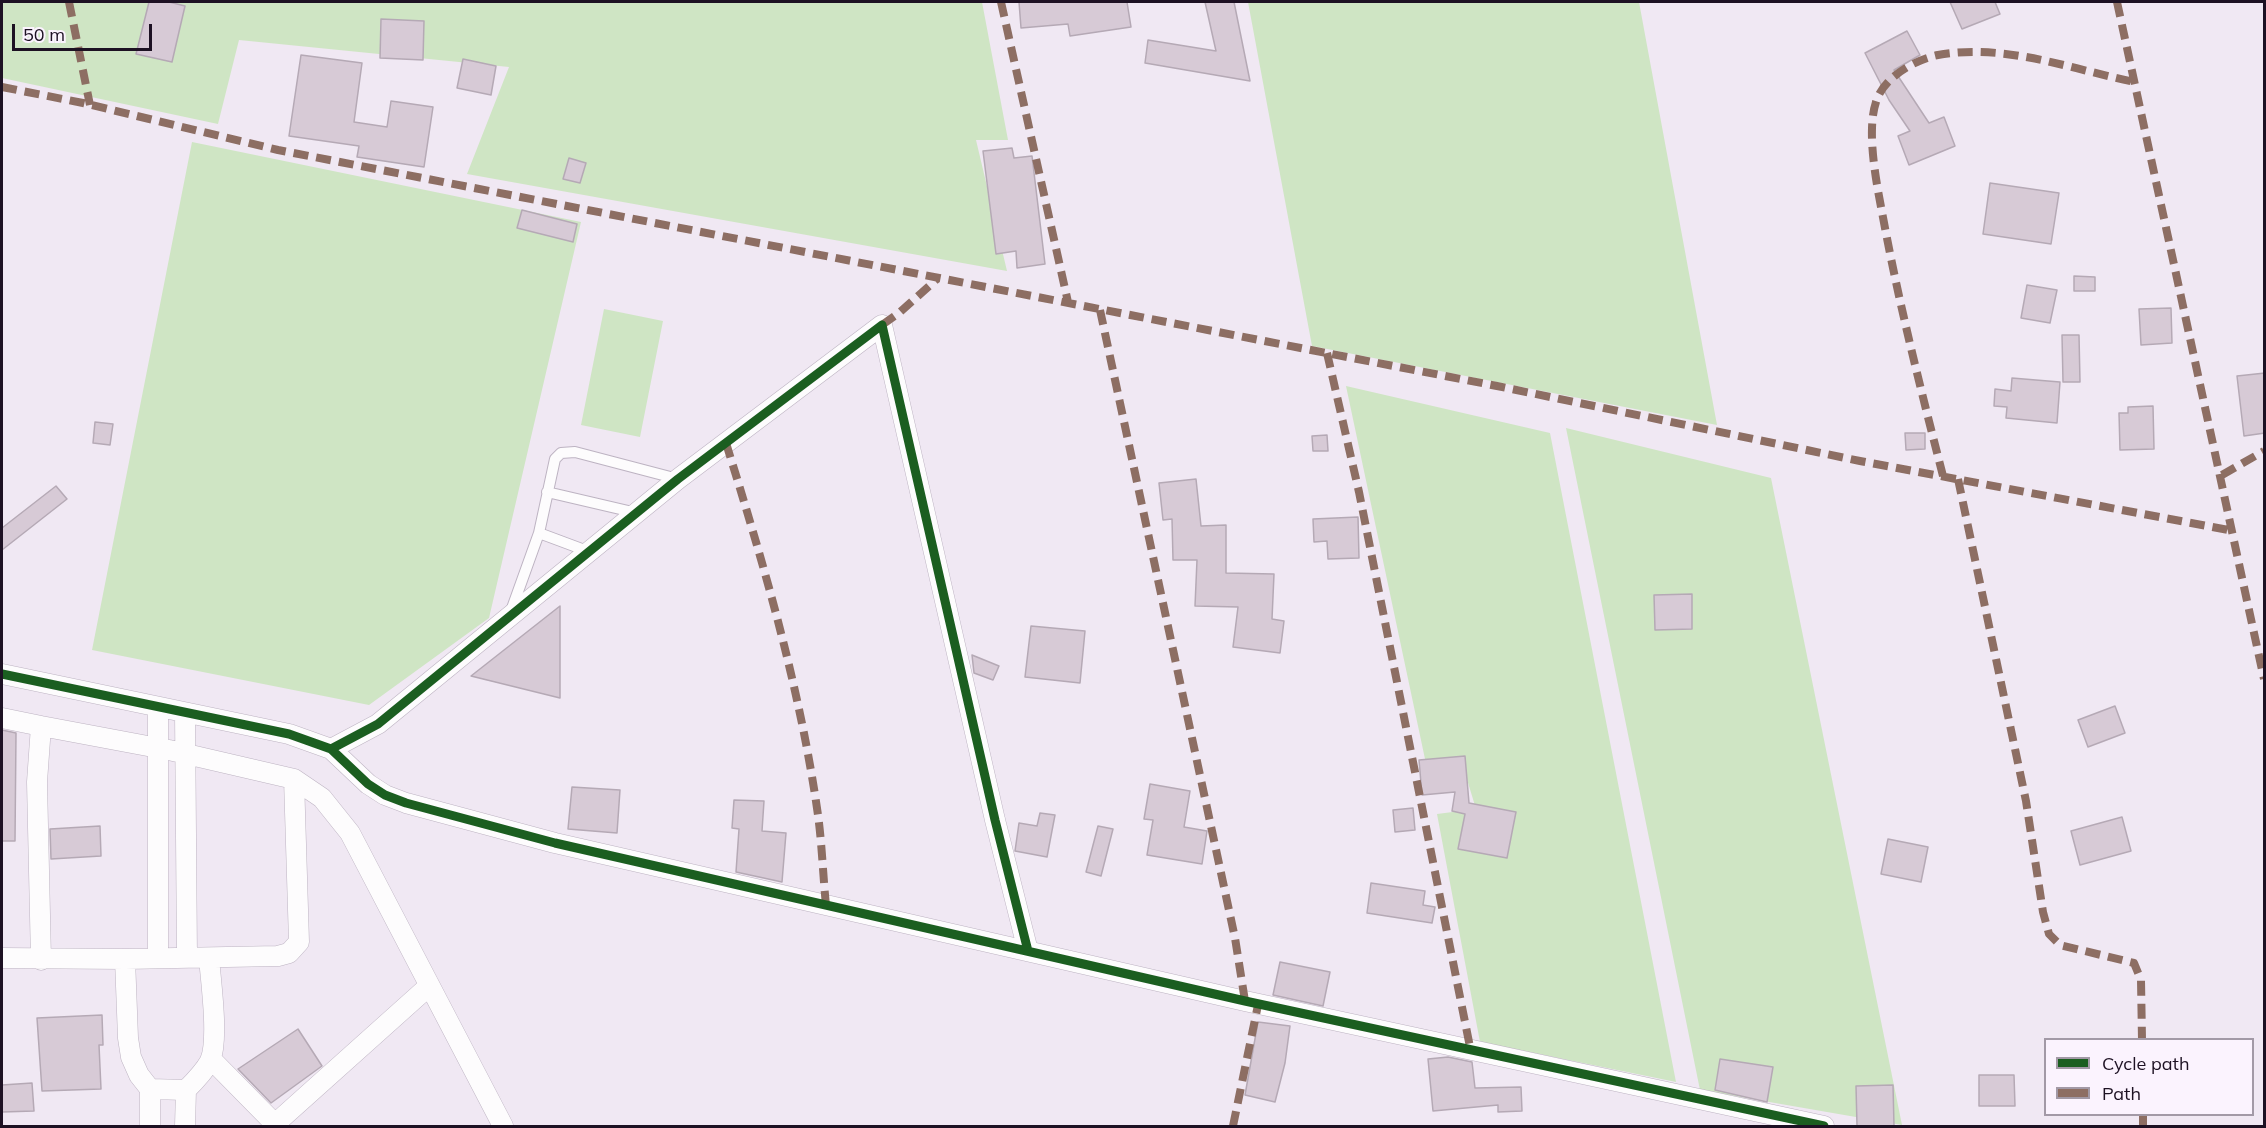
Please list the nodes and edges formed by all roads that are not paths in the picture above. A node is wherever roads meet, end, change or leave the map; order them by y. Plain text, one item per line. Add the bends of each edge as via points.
1 (678, 479) junction
2 (547, 492) junction
3 (638, 513) junction
4 (539, 533) junction
5 (590, 552) junction
6 (510, 614) junction
7 (2, 674) edge
8 (158, 707) junction
9 (185, 713) junction
10 (2, 718) edge
11 (41, 726) junction
12 (158, 748) junction
13 (331, 749) junction
14 (184, 754) junction
15 (294, 779) junction
16 (1028, 951) junction
17 (2, 958) edge
18 (158, 958) junction
19 (187, 958) junction
20 (209, 958) junction
21 (41, 960) junction
22 (125, 960) junction
23 (429, 986) junction
24 (211, 1059) junction
25 (150, 1089) junction
26 (186, 1090) junction
27 (496, 1124) edge
28 (276, 1125) edge
29 (150, 1126) edge
30 (185, 1126) edge
31 (1824, 1126) edge

1 - 2 lane via 567,452 555,459
1 - 3 street
1 - 16 street via 882,325 994,820
2 - 3 lane
2 - 4 lane
3 - 5 street
4 - 5 lane
4 - 6 lane
5 - 6 street
6 - 13 street via 378,724
7 - 8 street
8 - 9 street
8 - 12 street
9 - 13 street via 289,734
9 - 14 street
10 - 11 street
11 - 12 street
11 - 21 street via 37,782
12 - 14 street
12 - 18 street
13 - 16 street via 368,784 406,803 555,843
14 - 15 street
14 - 19 street
15 - 20 street via 299,942 289,953 278,956
15 - 23 street via 322,798 350,833
16 - 31 street via 1490,1056
17 - 21 street
18 - 19 street
18 - 22 street
19 - 20 street
20 - 24 street via 214,1026
21 - 22 street
22 - 25 street via 131,1058
23 - 27 street
23 - 28 street
24 - 26 street
24 - 28 street
25 - 26 street
25 - 29 street
26 - 30 street

